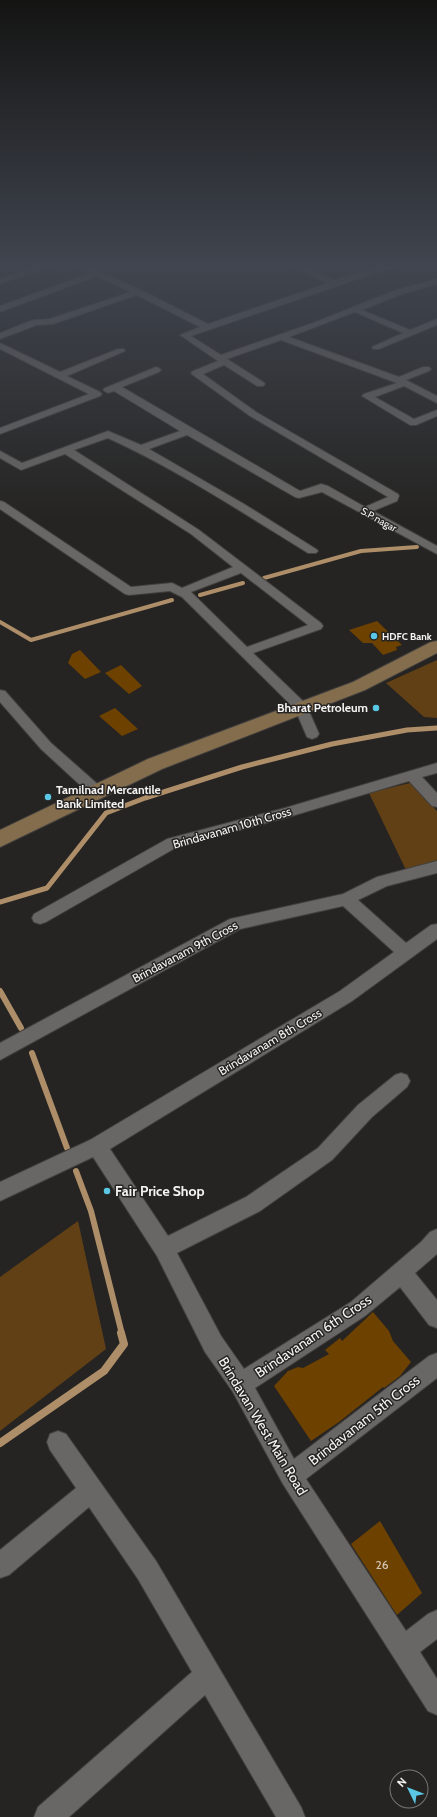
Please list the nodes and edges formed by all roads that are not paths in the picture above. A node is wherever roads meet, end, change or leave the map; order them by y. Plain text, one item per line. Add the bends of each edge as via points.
1 (8, 350) edge
2 (207, 350) edge
3 (247, 350) edge
4 (315, 350) edge
5 (121, 351) dead end
6 (222, 359) junction
7 (426, 369) dead end
8 (156, 370) dead end
9 (61, 375) junction
10 (402, 382) junction
11 (260, 384) dead end
12 (115, 387) junction
13 (97, 394) junction
14 (437, 400) edge
15 (437, 413) edge
16 (0, 431) edge
17 (188, 431) junction
18 (141, 449) junction
19 (66, 450) junction
20 (0, 454) edge
21 (0, 504) edge
22 (364, 511) junction
23 (312, 551) dead end
24 (437, 551) edge
25 (242, 568) junction
26 (182, 592) junction
27 (437, 646) edge
28 (244, 652) junction
29 (0, 694) edge
30 (301, 707) junction
31 (312, 734) dead end
32 (437, 768) edge
33 (411, 775) junction
34 (97, 792) junction
35 (437, 802) edge
36 (0, 839) edge
37 (437, 867) edge
38 (346, 899) junction
39 (40, 918) dead end
40 (437, 930) edge
41 (406, 953) junction
42 (0, 1052) edge
43 (401, 1081) dead end
44 (97, 1146) junction
45 (0, 1192) edge
46 (437, 1239) edge
47 (164, 1250) junction
48 (401, 1272) junction
49 (437, 1317) edge
50 (437, 1364) edge
51 (241, 1384) junction
52 (58, 1442) dead end
53 (291, 1476) junction
54 (92, 1490) junction
55 (0, 1566) edge
56 (437, 1623) edge
57 (403, 1649) junction
58 (208, 1675) junction
59 (437, 1702) edge
60 (48, 1817) edge
61 (292, 1817) edge

1 - 9 street
2 - 6 street
3 - 6 street
4 - 10 street
5 - 9 street
6 - 11 street
6 - 22 street via 196,373 253,414 394,496 393,499
7 - 10 street
8 - 12 street
9 - 13 street
10 - 14 street
10 - 15 street via 367,396 412,423
12 - 13 street
12 - 17 street
13 - 16 street
17 - 18 street
17 - 22 street, S.P nagar via 299,495 322,488
18 - 19 street via 108,434
18 - 23 street
19 - 20 street via 21,467
19 - 25 street via 194,532
21 - 26 street via 129,591 172,587
22 - 24 street, S.P nagar
25 - 26 street
25 - 28 street via 316,626
26 - 28 street
27 - 30 street via 359,686
28 - 30 street
29 - 34 street via 46,746
30 - 31 street
30 - 34 street via 155,764
32 - 33 street, Brindavanam 10th Cross
33 - 35 street
33 - 39 street, Brindavanam 10th Cross via 285,813 172,843
34 - 36 street
37 - 38 street, Brindavanam 9th Cross via 383,881
38 - 41 street
38 - 42 street, Brindavanam 9th Cross via 236,923
40 - 41 street, Brindavanam 8th Cross
41 - 44 street, Brindavanam 8th Cross via 346,996
43 - 47 street via 365,1111 325,1154 253,1204
44 - 45 street, Brindavanam 8th Cross
44 - 47 street, Brindavan West Main Road
46 - 48 street, Brindavanam 6th Cross
47 - 51 street, Brindavan West Main Road via 213,1344
48 - 49 street
48 - 51 street, Brindavanam 6th Cross via 358,1309
50 - 53 street, Brindavanam 5th Cross
51 - 53 street, Brindavan West Main Road
52 - 54 street
53 - 57 street, Brindavan West Main Road
54 - 55 street
54 - 58 street via 147,1570
56 - 57 street
57 - 59 street, Brindavan West Main Road
58 - 60 street
58 - 61 street

